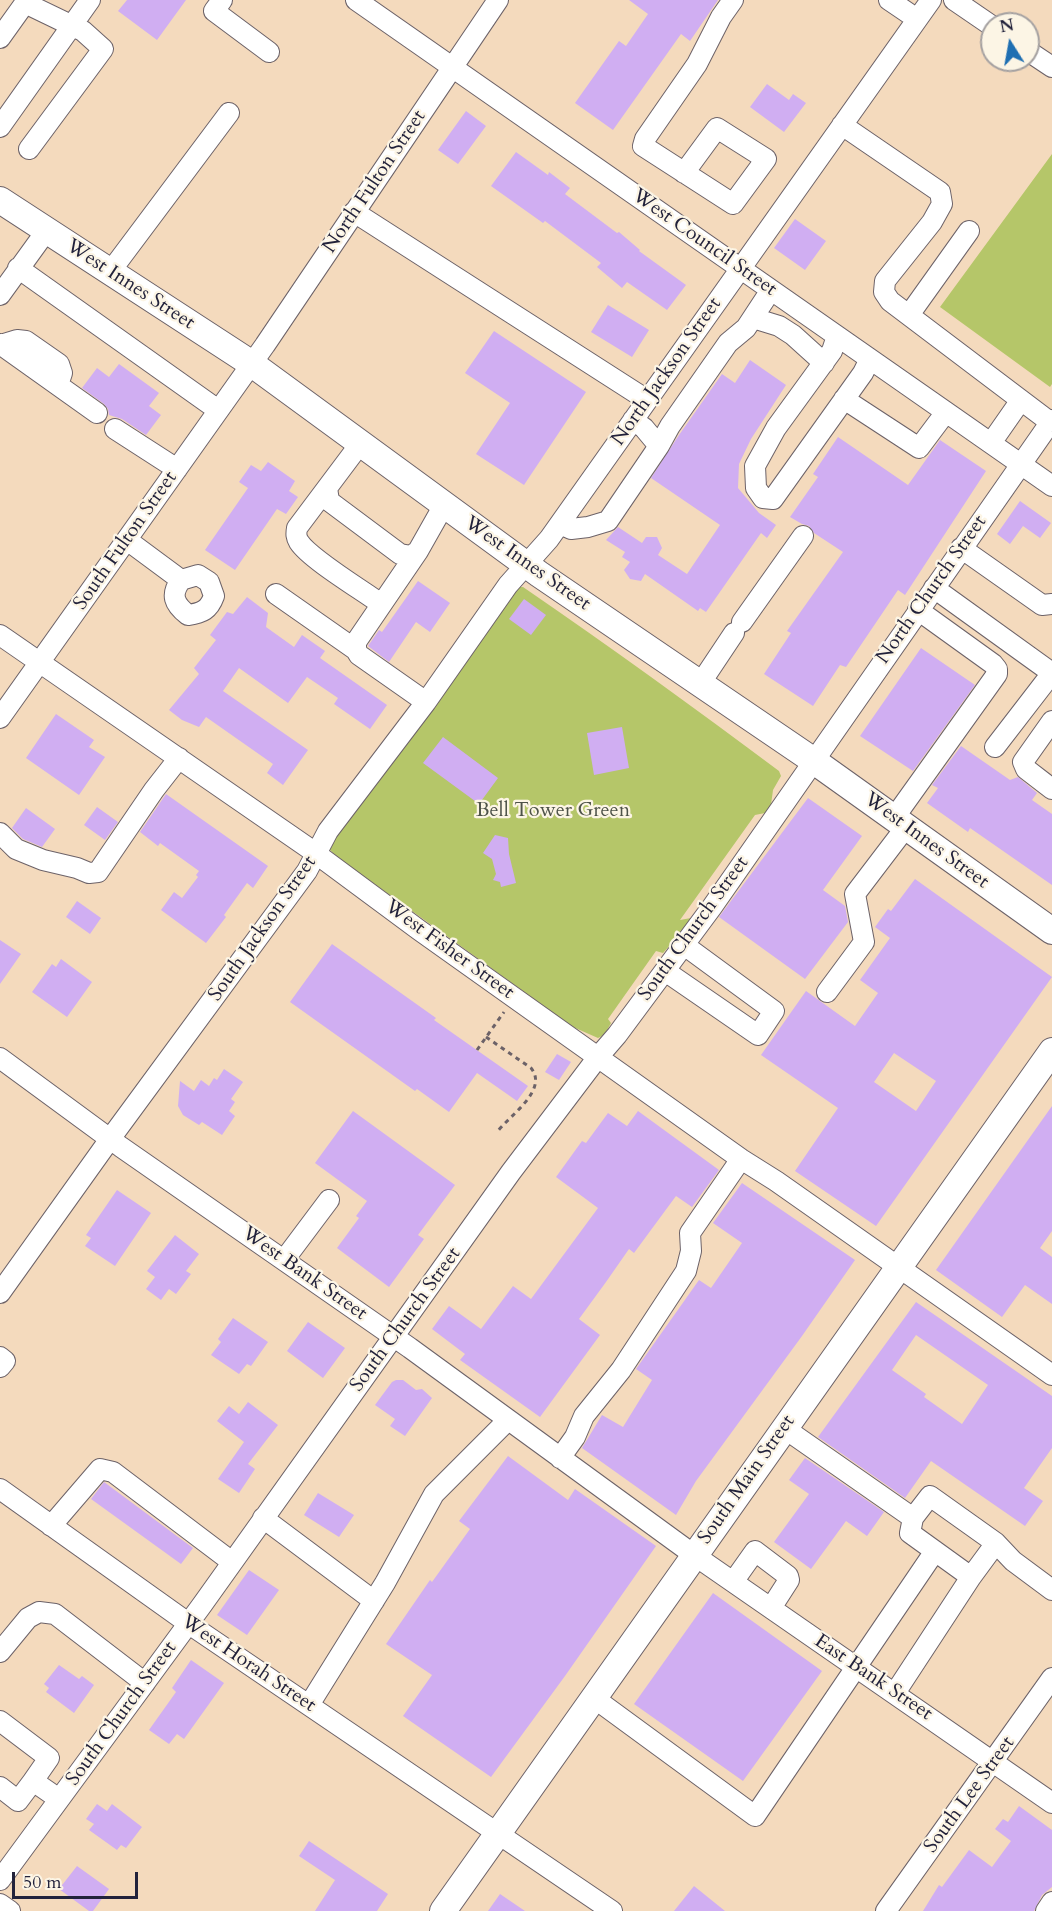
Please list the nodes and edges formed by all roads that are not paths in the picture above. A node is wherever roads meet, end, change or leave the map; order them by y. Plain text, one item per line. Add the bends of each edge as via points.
1 (90, 0) edge
2 (222, 0) edge
3 (356, 0) edge
4 (498, 0) edge
5 (733, 0) edge
6 (889, 0) edge
7 (931, 0) edge
8 (954, 0) edge
9 (23, 2) edge
10 (980, 18) edge
11 (917, 19) junction
12 (73, 25) junction
13 (0, 38) edge
14 (269, 52) dead end
15 (452, 66) junction
16 (229, 113) dead end
17 (842, 125) junction
18 (0, 127) edge
19 (29, 149) dead end
20 (684, 173) dead end
21 (0, 200) edge
22 (354, 212) junction
23 (46, 230) junction
24 (969, 231) dead end
25 (18, 268) junction
26 (740, 268) junction
27 (110, 272) junction
28 (771, 290) junction
29 (0, 295) edge
30 (909, 315) junction
31 (753, 318) junction
32 (837, 336) junction
33 (1, 344) edge
34 (870, 358) junction
35 (824, 363) junction
36 (252, 364) junction
37 (844, 399) junction
38 (647, 400) junction
39 (1021, 400) junction
40 (218, 410) junction
41 (946, 412) junction
42 (97, 413) dead end
43 (633, 420) junction
44 (1051, 421) edge
45 (116, 429) dead end
46 (990, 443) junction
47 (360, 444) junction
48 (659, 446) junction
49 (1020, 464) junction
50 (177, 469) junction
51 (1052, 486) edge
52 (327, 488) junction
53 (444, 505) junction
54 (560, 524) junction
55 (803, 536) dead end
56 (123, 545) junction
57 (961, 548) junction
58 (418, 551) junction
59 (525, 564) junction
60 (177, 584) dead end
61 (934, 588) junction
62 (276, 594) dead end
63 (381, 604) junction
64 (1052, 604) edge
65 (918, 610) junction
66 (0, 635) edge
67 (356, 650) junction
68 (40, 662) junction
69 (700, 684) junction
70 (426, 702) junction
71 (1023, 711) junction
72 (0, 718) edge
73 (1050, 728) edge
74 (995, 747) dead end
75 (179, 758) junction
76 (814, 761) junction
77 (1052, 789) edge
78 (900, 822) junction
79 (0, 833) edge
80 (317, 854) junction
81 (1052, 931) edge
82 (684, 945) junction
83 (665, 970) junction
84 (827, 992) dead end
85 (1052, 1051) edge
86 (598, 1057) junction
87 (0, 1058) edge
88 (110, 1139) junction
89 (741, 1159) junction
90 (329, 1200) dead end
91 (284, 1260) junction
92 (898, 1266) junction
93 (0, 1293) edge
94 (394, 1337) junction
95 (0, 1357) edge
96 (0, 1366) edge
97 (1052, 1375) edge
98 (508, 1420) junction
99 (784, 1428) junction
100 (560, 1458) junction
101 (0, 1490) edge
102 (264, 1518) junction
103 (913, 1518) junction
104 (51, 1526) junction
105 (996, 1543) junction
106 (935, 1551) junction
107 (694, 1555) junction
108 (232, 1562) junction
109 (971, 1577) junction
110 (733, 1582) junction
111 (1052, 1590) edge
112 (374, 1600) junction
113 (771, 1608) junction
114 (188, 1623) junction
115 (0, 1652) edge
116 (856, 1666) junction
117 (1052, 1678) edge
118 (144, 1683) junction
119 (895, 1693) junction
120 (594, 1698) junction
121 (309, 1705) junction
122 (0, 1721) edge
123 (994, 1761) junction
124 (33, 1781) junction
125 (0, 1787) edge
126 (59, 1799) junction
127 (1052, 1803) edge
128 (499, 1833) junction
129 (0, 1880) edge
130 (1052, 1902) edge
131 (0, 1904) edge
132 (10, 1911) edge
133 (443, 1911) edge
134 (612, 1911) edge
135 (886, 1911) edge
136 (1046, 1911) edge

1 - 12 street
2 - 14 street via 214,11
3 - 15 street, West Council Street
4 - 15 street, North Fulton Street
5 - 20 street via 643,146
6 - 11 street
7 - 11 street, North Jackson Street
8 - 10 street
9 - 12 street
9 - 13 street
11 - 17 street, North Jackson Street
12 - 18 street
12 - 19 street via 103,49
15 - 22 street, North Fulton Street
15 - 26 street, West Council Street
16 - 27 street
17 - 26 street, North Jackson Street
17 - 30 street via 940,192 942,204 932,222 885,281 884,292 890,301
21 - 23 main road, West Innes Street
22 - 36 street, North Fulton Street
22 - 38 street
23 - 25 street
23 - 27 main road, West Innes Street
24 - 30 street
25 - 29 street
25 - 40 street
26 - 28 street, West Council Street
26 - 38 street, North Jackson Street
27 - 36 main road, West Innes Street
28 - 31 street
28 - 32 street, West Council Street
30 - 39 street
31 - 35 street via 779,326
31 - 48 street via 728,343
32 - 34 street, West Council Street
32 - 35 street
33 - 42 street via 26,341 43,352 59,364 62,373 58,385
34 - 37 street
34 - 41 street, West Council Street
35 - 37 street via 776,428 755,466 756,488 762,498 773,499
36 - 40 street, South Fulton Street
36 - 47 main road, West Innes Street
37 - 41 street via 919,448
38 - 43 street, North Jackson Street
39 - 44 street
39 - 46 street
40 - 50 street, South Fulton Street
41 - 46 street, West Council Street
43 - 48 street
43 - 54 street, North Jackson Street
44 - 49 street, North Church Street
45 - 50 street
46 - 49 street, West Council Street
47 - 52 street
47 - 53 main road, West Innes Street
48 - 54 street via 608,520 572,529
49 - 51 street, West Council Street
49 - 57 street, North Church Street
50 - 56 street, South Fulton Street
52 - 58 street via 328,501 400,554 411,556
52 - 63 street via 297,528 299,543
53 - 58 street
53 - 59 main road, West Innes Street
54 - 59 street, North Jackson Street
55 - 69 street
56 - 60 street
56 - 68 street, South Fulton Street
57 - 61 street, North Church Street
57 - 64 street via 1042,605
58 - 63 street
59 - 69 main road, West Innes Street
59 - 70 street, South Jackson Street
61 - 65 street, North Church Street
61 - 71 street via 1052,673
62 - 67 street
63 - 67 street via 356,642
65 - 76 street, North Church Street
65 - 78 street via 993,664 997,674 933,765
66 - 68 street, West Fisher Street
67 - 70 street
68 - 72 street, South Fulton Street
68 - 75 street, West Fisher Street
69 - 76 main road, West Innes Street
70 - 80 street, South Jackson Street via 328,831
71 - 73 street
71 - 74 street
73 - 77 street via 1023,762 1026,769
75 - 79 street via 98,872 43,860 16,849
75 - 80 street, West Fisher Street
76 - 78 main road, West Innes Street
76 - 82 street, South Church Street
78 - 81 main road, West Innes Street
78 - 84 street via 855,894 864,942
80 - 86 street, West Fisher Street
80 - 88 street, South Jackson Street
82 - 83 street, South Church Street
82 - 83 street via 774,1011 758,1035
83 - 86 street, South Church Street
85 - 92 main road, South Main Street
86 - 89 street, West Fisher Street
86 - 94 street, South Church Street
87 - 88 street, West Bank Street
88 - 91 street, West Bank Street
88 - 93 street, South Jackson Street
89 - 92 street, West Fisher Street
89 - 100 street via 690,1233 686,1271 621,1370 584,1416
90 - 91 street
91 - 94 street, West Bank Street
92 - 97 street, West Fisher Street
92 - 99 main road, South Main Street
94 - 98 street, West Bank Street
94 - 102 street, South Church Street
95 - 96 street via 5,1360
98 - 100 street, West Bank Street
98 - 112 street via 434,1494
99 - 103 street
99 - 107 main road, South Main Street
100 - 107 street, West Bank Street
101 - 104 street, West Horah Street
102 - 108 street, South Church Street
102 - 112 street
103 - 105 street via 930,1496
103 - 106 street via 910,1533
104 - 108 street via 100,1469 113,1472
104 - 114 street, West Horah Street
105 - 109 street
105 - 111 street
106 - 109 street
106 - 116 street
107 - 110 street, East Bank Street
107 - 120 main road, South Main Street
108 - 114 street, South Church Street
109 - 119 street
110 - 113 street, East Bank Street
110 - 113 street via 755,1551 788,1576
112 - 121 street
113 - 116 street, East Bank Street
114 - 118 street, South Church Street
114 - 121 street, West Horah Street
115 - 118 street via 28,1618 39,1611 55,1614
116 - 119 street, East Bank Street
116 - 120 street via 755,1816
117 - 123 street, South Lee Street
118 - 126 street, South Church Street
119 - 123 street, East Bank Street
120 - 128 main road, South Main Street
121 - 128 street, West Horah Street
122 - 124 street via 49,1758
123 - 127 street, East Bank Street
123 - 135 street, South Lee Street
124 - 125 street via 18,1801
124 - 126 street
126 - 129 street, South Church Street
128 - 133 main road, South Main Street
128 - 134 street, West Horah Street
130 - 136 street
131 - 132 street

